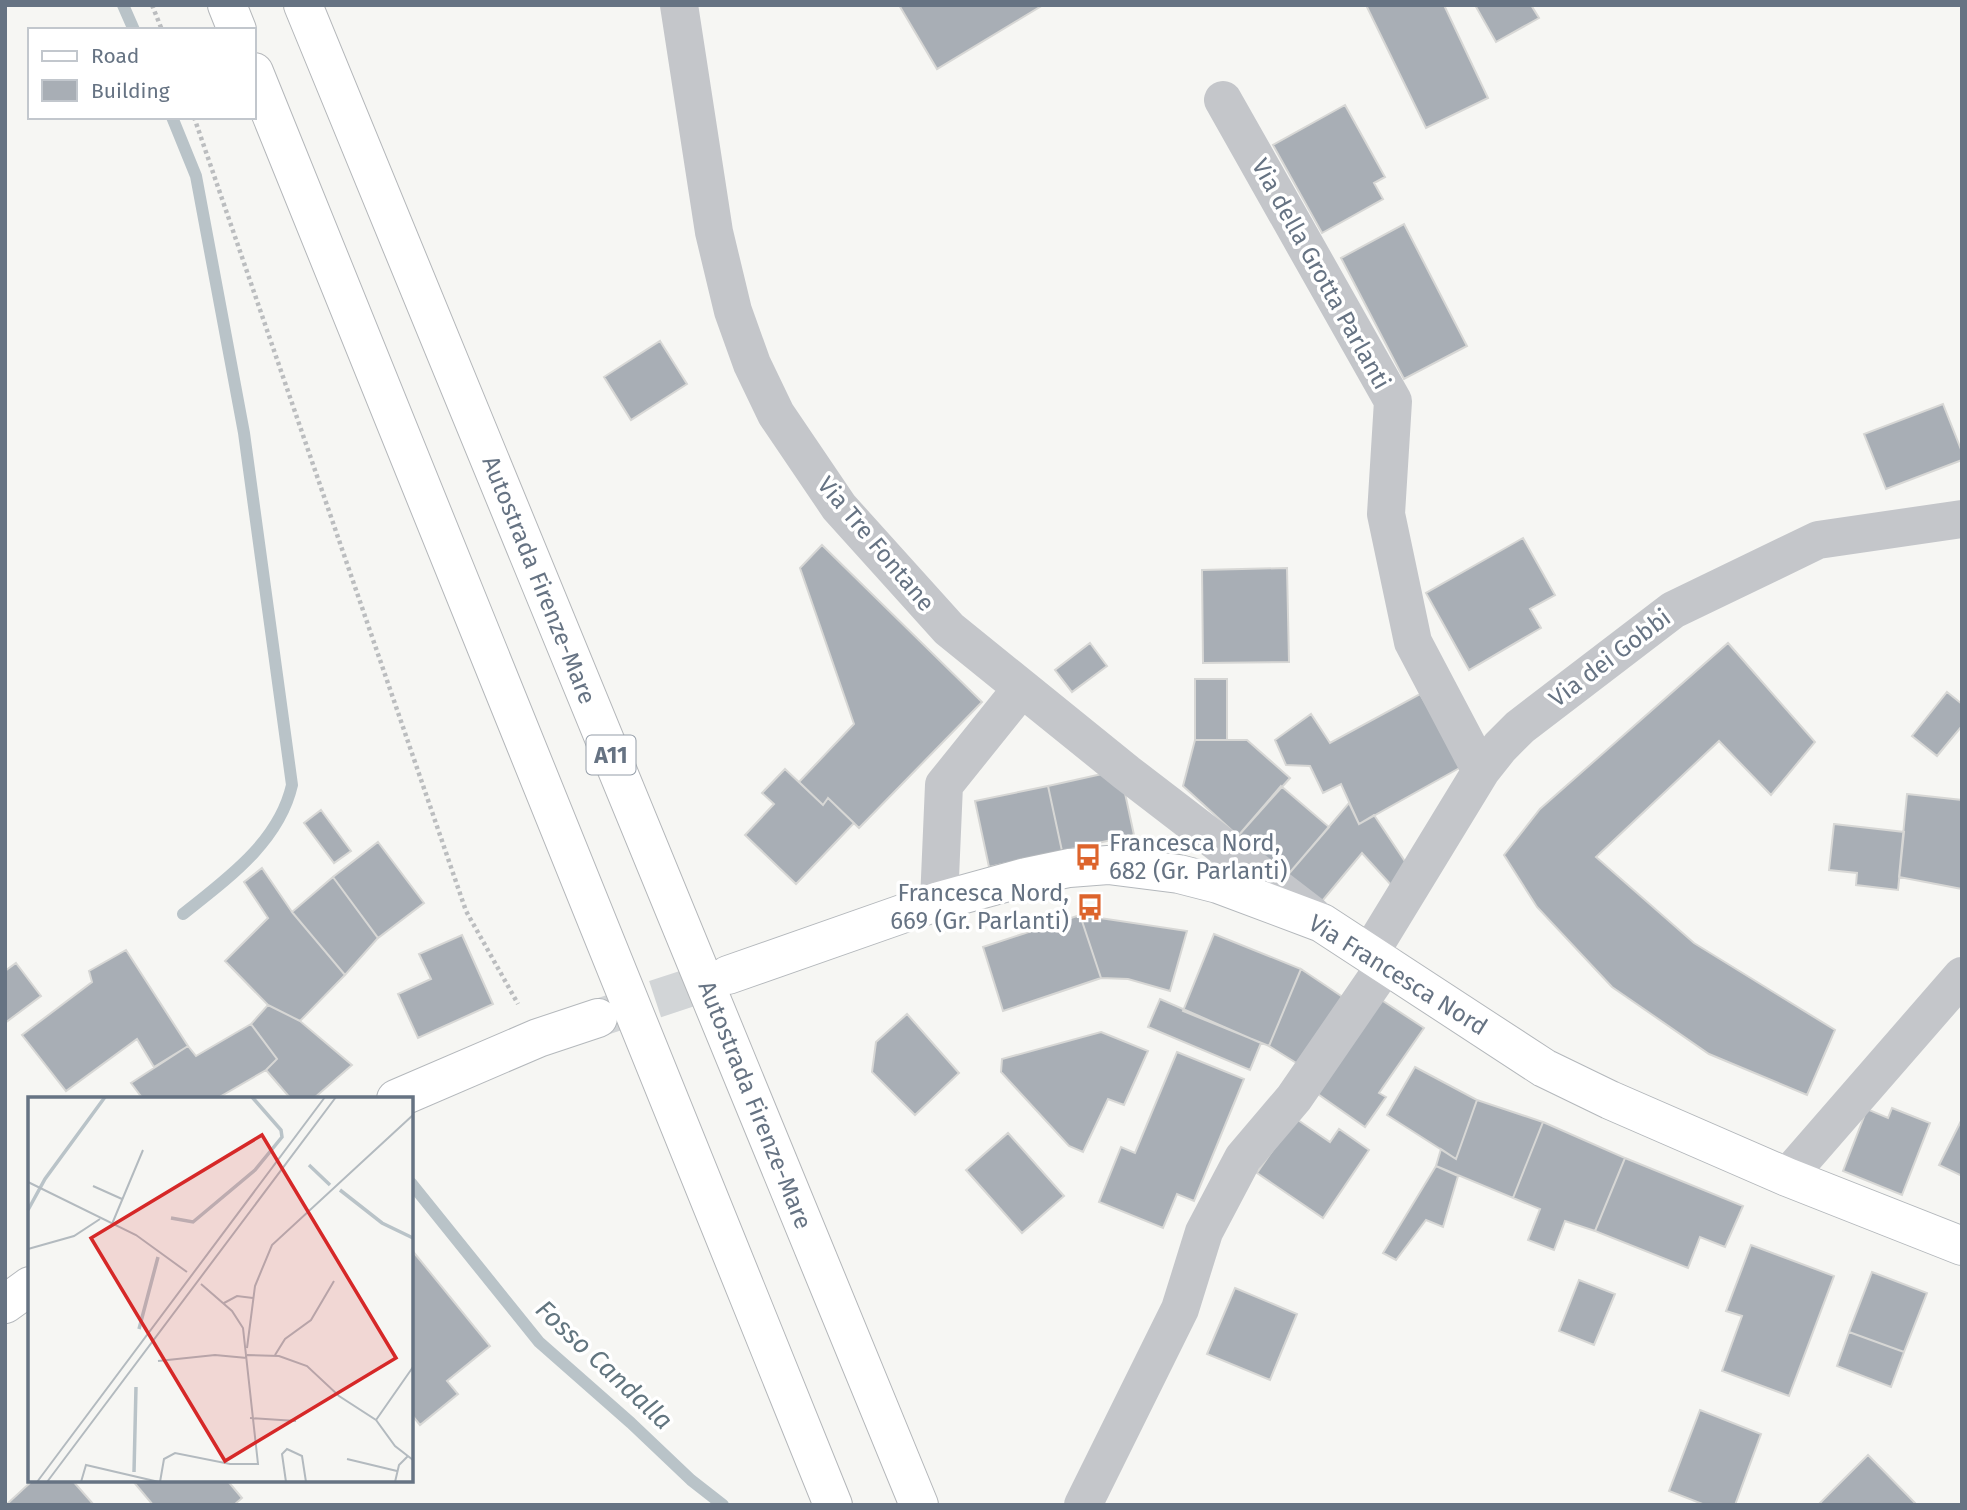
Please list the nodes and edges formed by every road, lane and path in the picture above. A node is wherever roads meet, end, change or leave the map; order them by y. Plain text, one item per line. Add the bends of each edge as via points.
1 (152, 5) edge
2 (227, 5) edge
3 (303, 5) edge
4 (679, 5) edge
5 (161, 28) edge
6 (236, 28) edge
7 (256, 77) edge
8 (1223, 100) dead end
9 (195, 119) edge
10 (1962, 519) edge
11 (1022, 688) junction
12 (1481, 771) junction
13 (939, 901) junction
14 (1322, 923) junction
15 (1378, 958) junction
16 (728, 975) tunnel mouth
17 (1962, 976) edge
18 (597, 1018) tunnel mouth
19 (538, 1038) junction
20 (401, 1097) edge
21 (1787, 1177) junction
22 (1962, 1246) edge
23 (28, 1287) edge
24 (5, 1304) edge
25 (833, 1505) edge
26 (919, 1505) edge
27 (1083, 1505) edge

1 - 5 path
2 - 6 main road
3 - 26 main road, Autostrada Firenze-Mare / A11
4 - 11 street, Via Tre Fontane via 714,232 733,311 776,414 839,508 949,629
7 - 25 main road
8 - 12 street, Via della Grotta Parlanti via 1393,401 1386,514 1413,642
9 - 19 path via 466,911
10 - 12 street, Via dei Gobbi via 1818,540 1673,610 1520,727
11 - 13 street via 944,785
11 - 14 street, Via Tre Fontane
12 - 15 street, Via dei Gobbi
13 - 14 main road, Via Francesca Nord via 1069,868 1115,865 1218,884
13 - 16 main road, Via Francesca Nord
14 - 15 main road, Via Francesca Nord
15 - 21 main road, Via Francesca Nord via 1544,1068
15 - 27 street, Via dei Gobbi via 1294,1098 1243,1158 1204,1231 1180,1309
17 - 21 street
18 - 19 main road
19 - 20 main road
21 - 22 main road, Via Francesca Nord
23 - 24 main road

